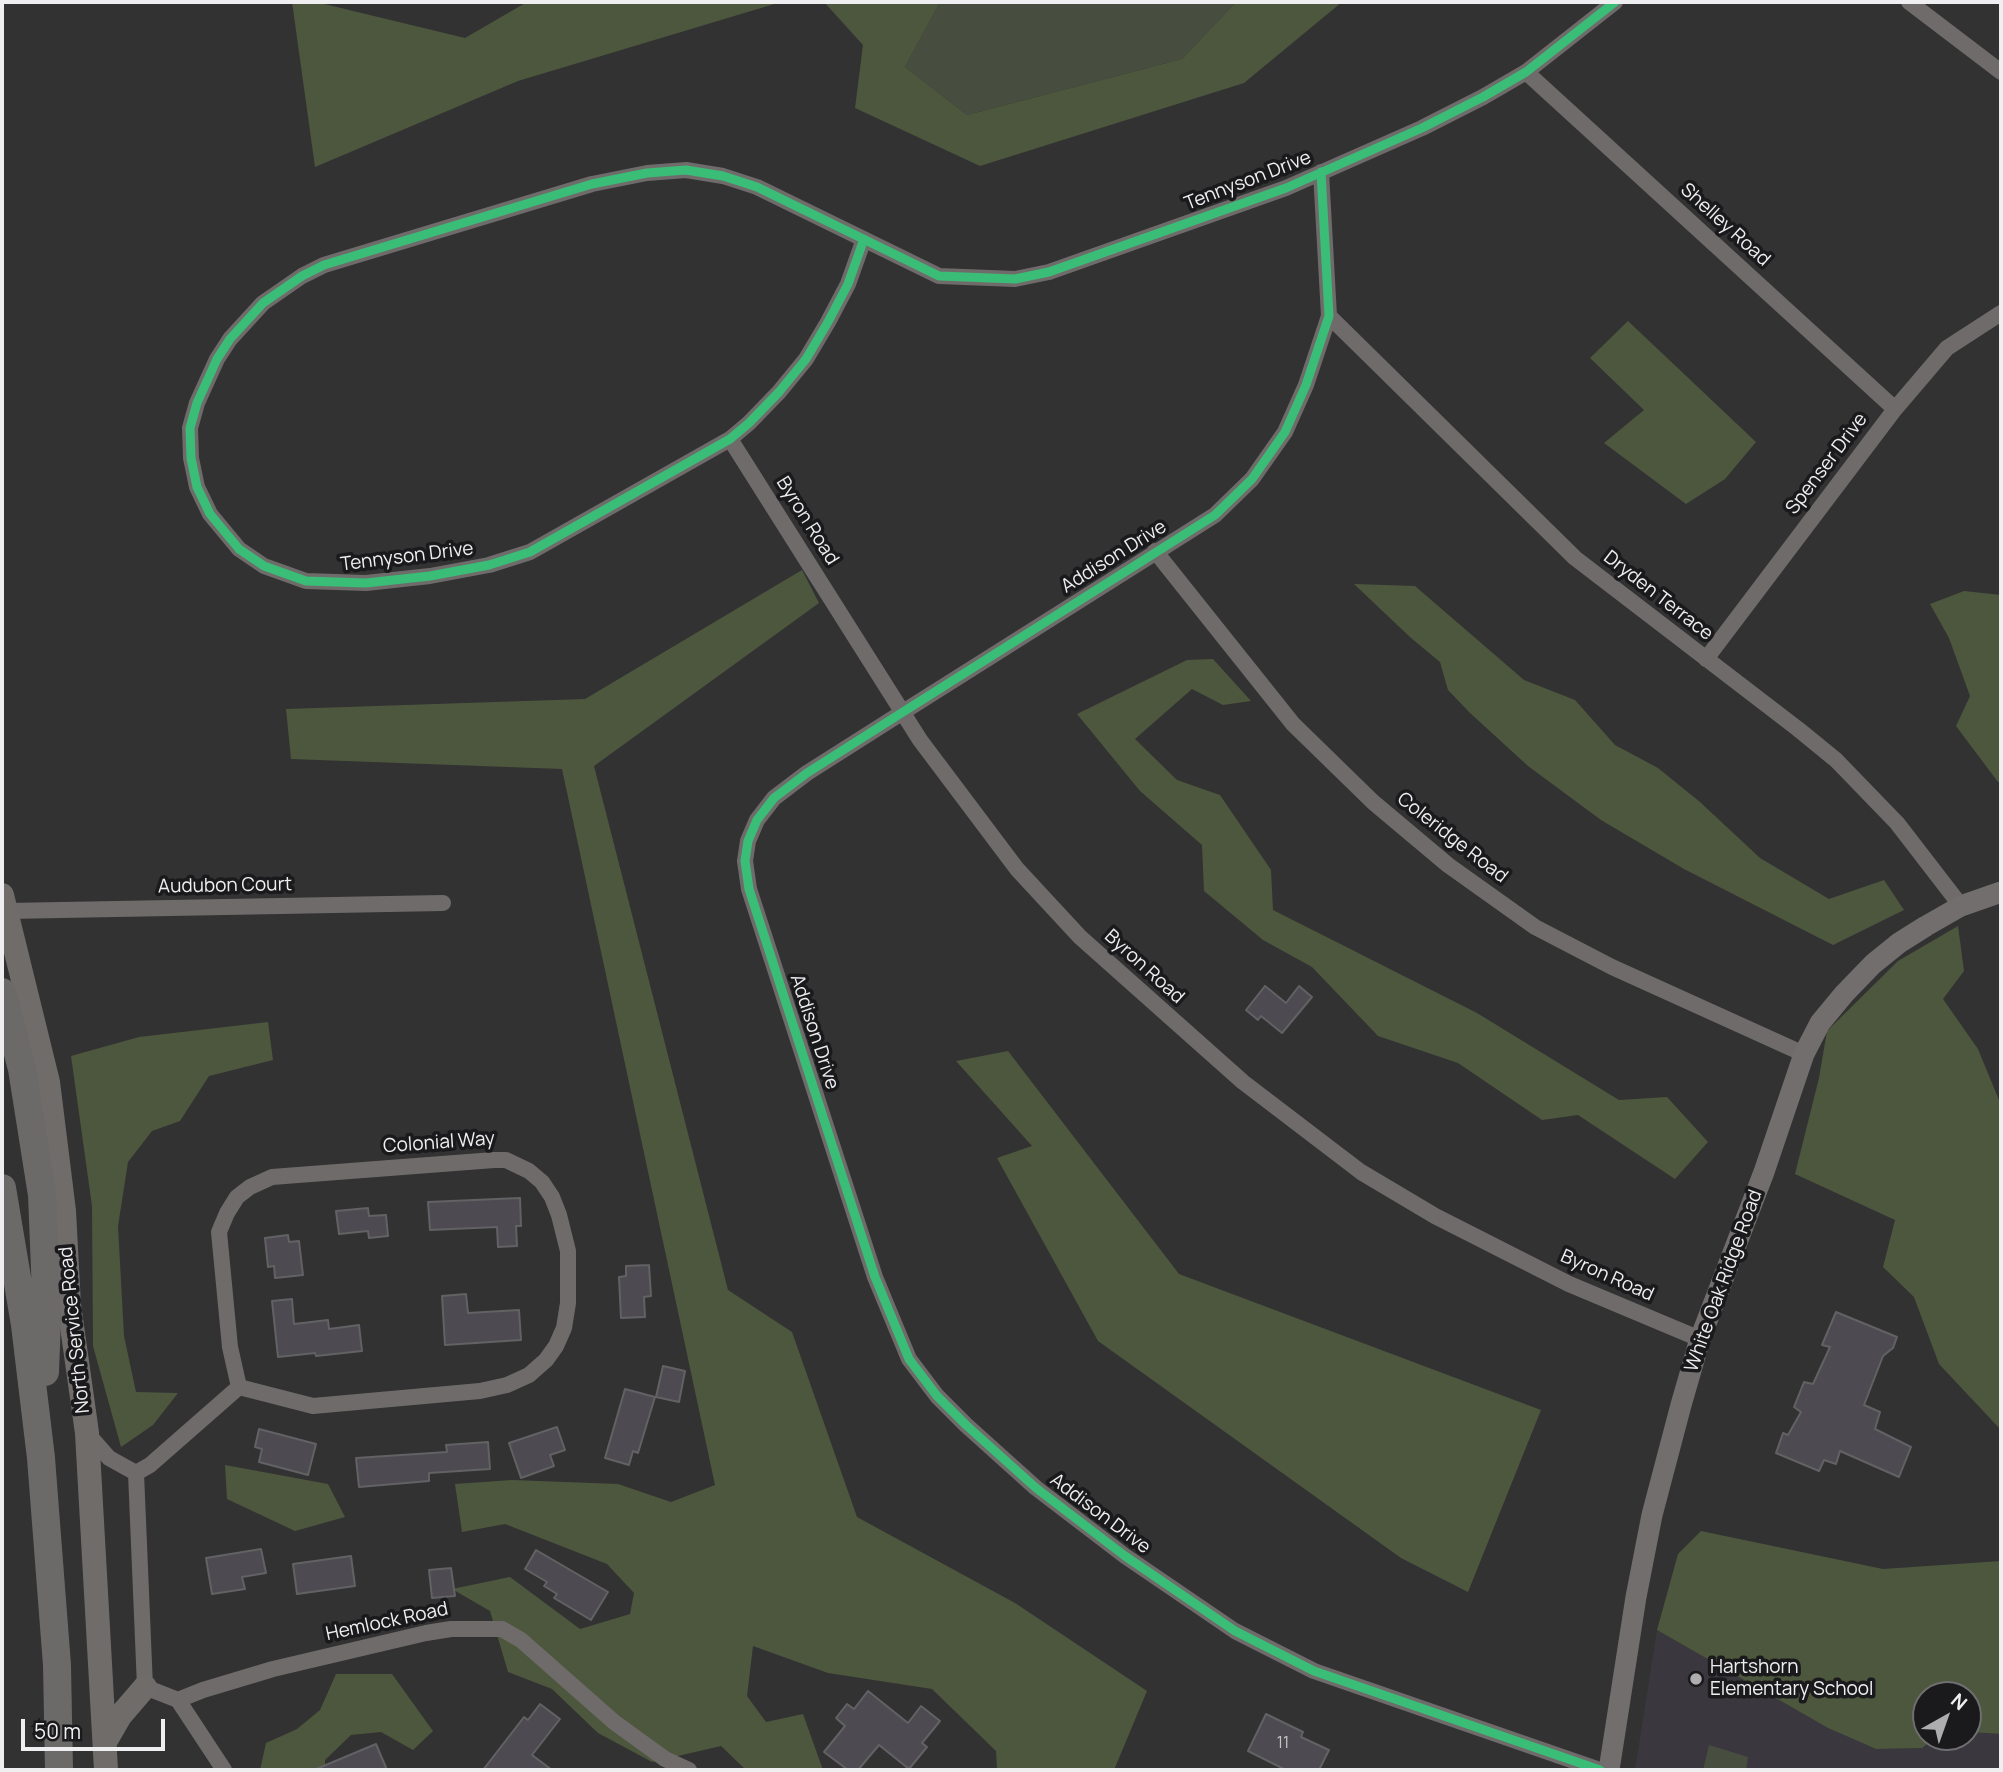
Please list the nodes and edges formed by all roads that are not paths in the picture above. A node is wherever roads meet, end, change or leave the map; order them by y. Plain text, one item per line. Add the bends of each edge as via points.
1 (1615, 2) edge
2 (1909, 2) edge
3 (1526, 72) junction
4 (2001, 72) edge
5 (1321, 172) junction
6 (864, 239) junction
7 (2001, 313) edge
8 (1329, 316) junction
9 (1895, 409) junction
10 (730, 439) junction
11 (1156, 551) junction
12 (1706, 659) junction
13 (903, 712) junction
14 (2001, 892) edge
15 (4, 903) edge
16 (443, 903) dead end
17 (1961, 906) junction
18 (2, 992) edge
19 (1804, 1054) junction
20 (2, 1188) edge
21 (1700, 1339) junction
22 (239, 1387) junction
23 (87, 1433) junction
24 (41, 1458) junction
25 (136, 1473) junction
26 (145, 1688) junction
27 (178, 1700) junction
28 (105, 1742) junction
29 (59, 1770) edge
30 (106, 1770) edge
31 (224, 1770) edge
32 (689, 1770) edge
33 (1600, 1770) edge
34 (1609, 1770) edge

1 - 3 street, Tennyson Drive
2 - 4 street
3 - 5 street, Tennyson Drive via 1422,128
3 - 9 street, Shelley Road
5 - 6 street, Tennyson Drive via 1049,272 1015,279 939,276
5 - 8 street, Addison Drive
6 - 10 street, Tennyson Drive via 848,284 806,359
6 - 10 street, Tennyson Drive via 757,187 723,176 686,170 592,184 324,265 282,289 246,320 217,359 190,428 197,487 228,538 264,566 291,578 320,583 430,576 530,552
7 - 9 street, Spenser Drive via 1947,348
8 - 11 street, Addison Drive via 1285,432 1252,479 1215,515
8 - 12 street, Dryden Terrace via 1575,558
9 - 12 street, Spenser Drive
10 - 13 street, Byron Road
11 - 13 street, Addison Drive
11 - 19 street, Coleridge Road via 1293,724 1373,802 1448,865 1546,933
12 - 17 street, Dryden Terrace via 1860,783 1898,823
13 - 21 street, Byron Road via 1001,848 1062,918 1243,1082 1361,1172 1435,1216 1569,1284
13 - 33 street, Addison Drive via 775,798 757,820 745,861 749,889 875,1277 909,1359 956,1416 1037,1488 1125,1556 1235,1631 1314,1671
14 - 17 street, White Oak Ridge Road
15 - 16 street, Audubon Court
15 - 23 main road, North Service Road via 48,1082 64,1211 69,1305
17 - 19 street, White Oak Ridge Road via 1872,964 1820,1023
18 - 24 highway via 22,1069 42,1195 47,1319
19 - 21 street, White Oak Ridge Road
20 - 24 highway
21 - 34 street, White Oak Ridge Road via 1652,1515
22 - 22 street, Colonial Way via 313,1406 480,1391 529,1375 556,1346 568,1303 568,1251 552,1197 529,1171 506,1160 272,1177 250,1187 237,1197 219,1232 230,1347
22 - 25 street
23 - 25 street via 109,1458
23 - 28 main road, North Service Road
24 - 29 highway via 57,1665
25 - 26 street
26 - 27 street
26 - 28 main road
27 - 31 street
27 - 32 street, Hemlock Road via 273,1669 426,1633 502,1629 521,1640 614,1721 665,1759
28 - 30 main road, North Service Road

